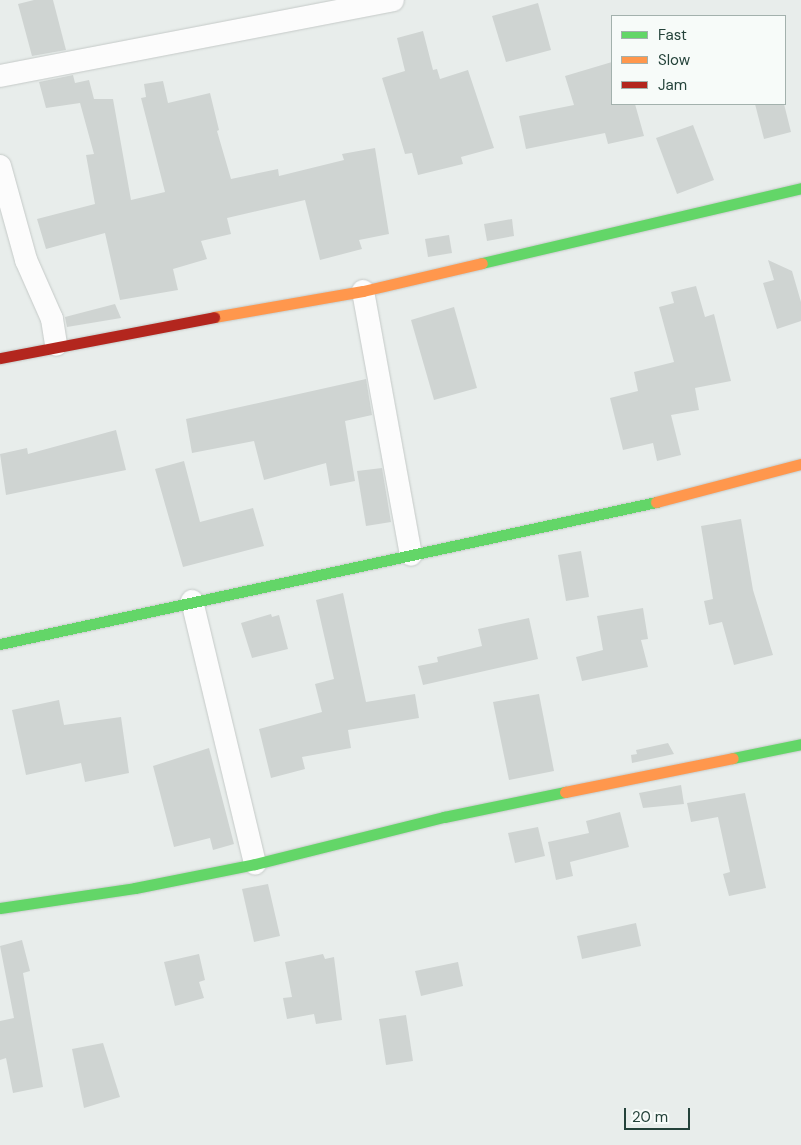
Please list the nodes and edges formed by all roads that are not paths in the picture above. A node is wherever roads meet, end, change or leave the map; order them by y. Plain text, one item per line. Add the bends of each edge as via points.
1 (393, 0) edge
2 (0, 76) edge
3 (0, 166) edge
4 (801, 188) edge
5 (363, 291) junction
6 (56, 345) junction
7 (0, 358) edge
8 (801, 464) edge
9 (411, 556) junction
10 (192, 601) junction
11 (0, 644) edge
12 (801, 744) edge
13 (255, 864) junction
14 (0, 908) edge

1 - 2 street
3 - 6 street via 26,260 52,319
4 - 5 street
5 - 6 street
5 - 9 street
6 - 7 street
8 - 9 street via 656,502
9 - 10 street
10 - 11 street
10 - 13 street
12 - 13 street via 444,817
13 - 14 street via 135,888

